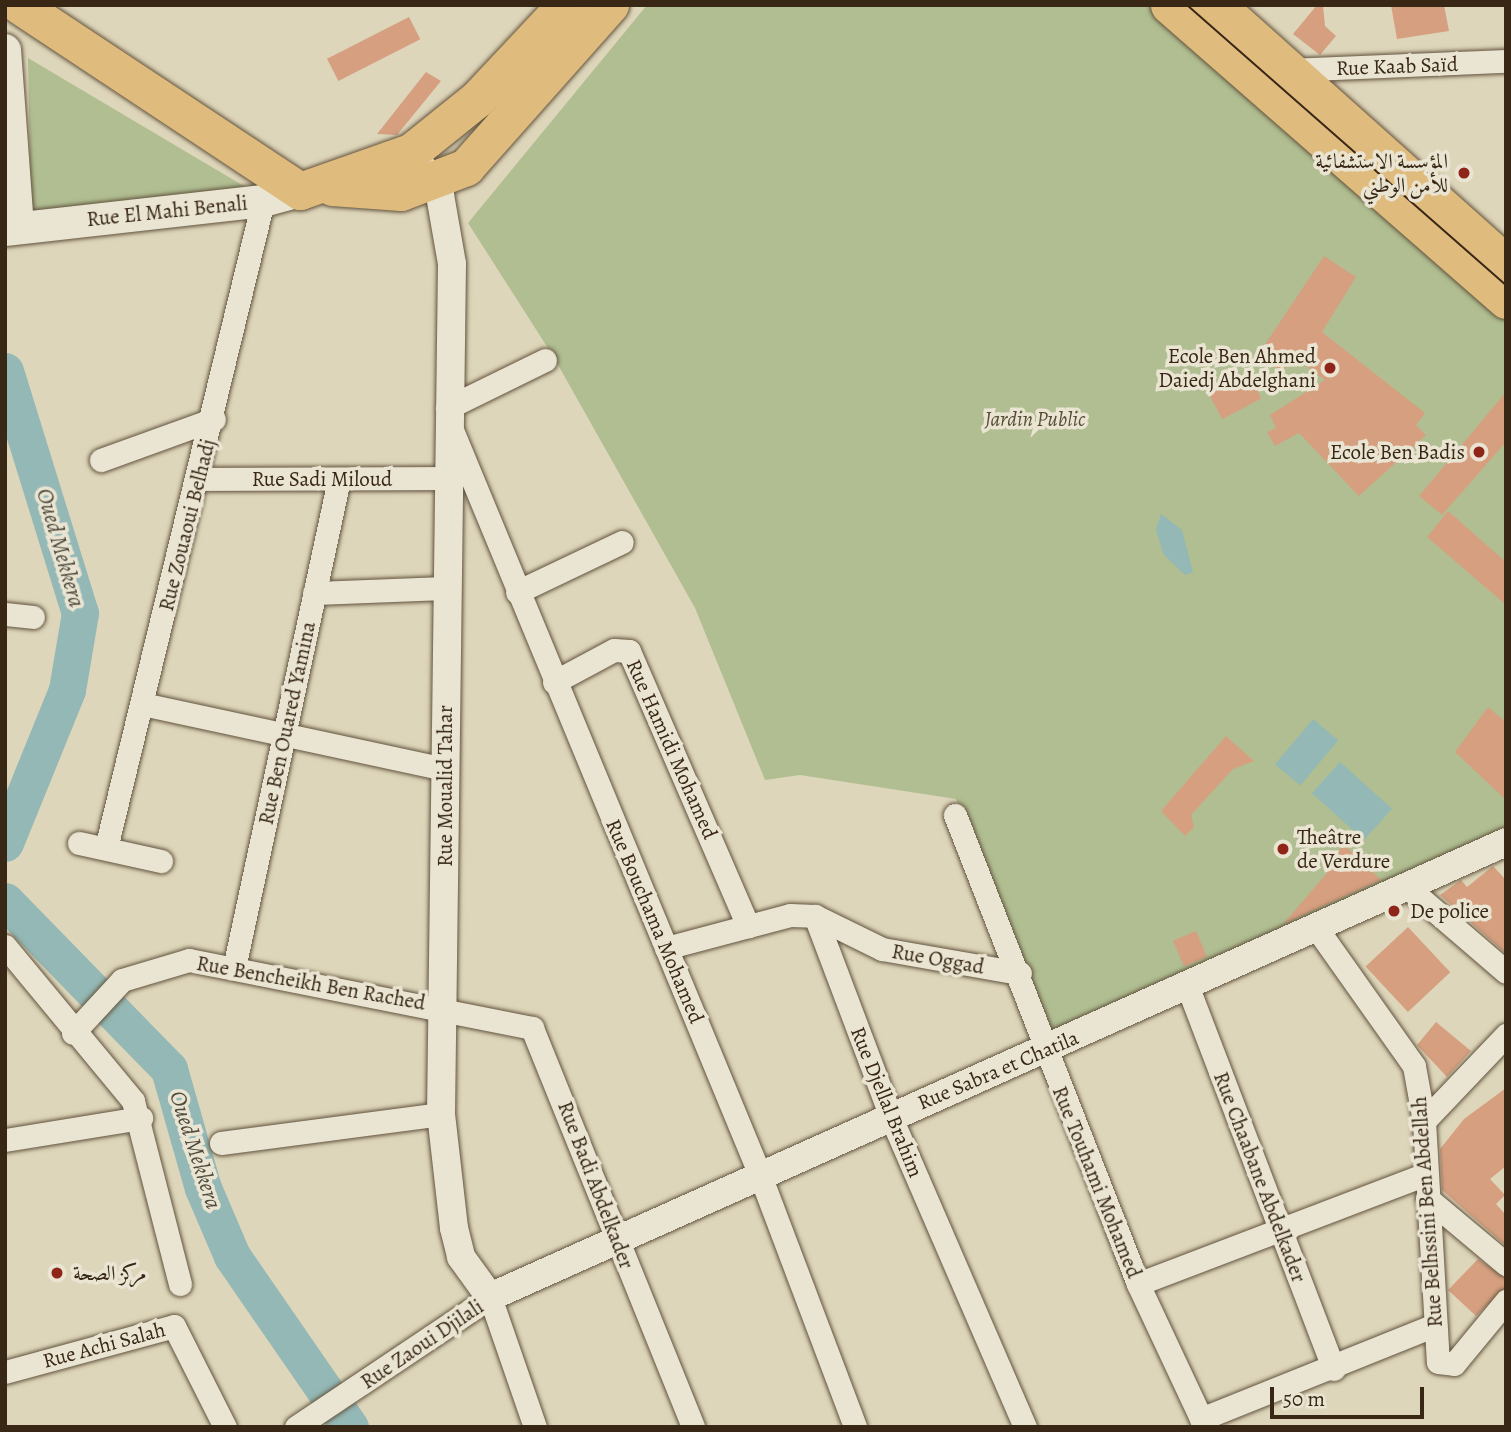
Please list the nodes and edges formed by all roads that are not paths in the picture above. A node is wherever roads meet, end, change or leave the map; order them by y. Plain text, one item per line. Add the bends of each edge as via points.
1 (19, 5) edge
2 (565, 5) edge
3 (610, 5) edge
4 (1169, 5) edge
5 (1217, 5) edge
6 (5, 14) edge
7 (47, 27) junction
8 (5, 50) edge
9 (1506, 61) edge
10 (527, 64) junction
11 (1288, 70) junction
12 (8, 85) edge
13 (411, 152) junction
14 (435, 183) junction
15 (307, 188) junction
16 (262, 201) junction
17 (12, 228) edge
18 (1506, 263) edge
19 (1506, 300) edge
20 (545, 360) dead end
21 (447, 413) junction
22 (215, 419) junction
23 (101, 460) dead end
24 (447, 478) junction
25 (197, 479) junction
26 (339, 479) junction
27 (622, 542) dead end
28 (446, 588) junction
29 (517, 592) junction
30 (314, 593) junction
31 (5, 614) edge
32 (33, 617) dead end
33 (554, 682) junction
34 (142, 704) junction
35 (284, 736) junction
36 (445, 769) junction
37 (955, 816) dead end
38 (1506, 842) edge
39 (79, 843) dead end
40 (106, 848) junction
41 (161, 861) dead end
42 (1406, 886) junction
43 (815, 916) junction
44 (748, 926) junction
45 (1315, 926) junction
46 (5, 946) edge
47 (666, 948) junction
48 (234, 968) junction
49 (1506, 972) edge
50 (1020, 973) junction
51 (1187, 985) junction
52 (443, 1007) junction
53 (80, 1027) junction
54 (1506, 1035) edge
55 (1045, 1053) junction
56 (441, 1114) junction
57 (890, 1115) junction
58 (141, 1118) junction
59 (1424, 1121) junction
60 (5, 1140) edge
61 (221, 1143) dead end
62 (760, 1175) junction
63 (1424, 1175) junction
64 (1427, 1198) junction
65 (1279, 1229) junction
66 (617, 1241) junction
67 (1506, 1264) edge
68 (1138, 1283) junction
69 (180, 1284) dead end
70 (490, 1297) junction
71 (1506, 1301) edge
72 (1435, 1325) junction
73 (1334, 1369) junction
74 (5, 1372) edge
75 (1203, 1423) edge
76 (301, 1424) edge
77 (225, 1427) edge
78 (535, 1427) edge
79 (694, 1427) edge
80 (855, 1427) edge
81 (1025, 1427) edge

1 - 7 main road
2 - 10 main road
3 - 10 main road
4 - 19 main road
5 - 11 main road
6 - 7 main road
7 - 15 main road
8 - 12 main road
9 - 11 street, Rue Kaab Saïd
10 - 13 main road
10 - 14 main road via 466,167
11 - 18 main road
12 - 17 main road
13 - 14 street
13 - 15 main road
14 - 15 main road via 401,191
14 - 21 street, Rue Moualid Tahar via 450,230 452,264
15 - 16 main road, Rue El Mahi Benali
16 - 17 main road, Rue El Mahi Benali
16 - 22 street, Rue Zouaoui Belhadj
20 - 21 street
21 - 24 street, Rue Moualid Tahar
21 - 29 street, Rue Bouchama Mohamed
22 - 23 street
22 - 25 street, Rue Zouaoui Belhadj
24 - 26 street, Rue Sadi Miloud
24 - 28 street, Rue Moualid Tahar
25 - 26 street, Rue Sadi Miloud
25 - 34 street, Rue Zouaoui Belhadj
26 - 30 street, Rue Ben Ouared Yamina
27 - 29 street
28 - 30 street
28 - 36 street, Rue Moualid Tahar
29 - 33 street, Rue Bouchama Mohamed
30 - 35 street, Rue Ben Ouared Yamina
31 - 32 street
33 - 44 street, Rue Hamidi Mohamed via 614,650 629,651
33 - 47 street, Rue Bouchama Mohamed
34 - 35 street
34 - 40 street, Rue Zouaoui Belhadj
35 - 36 street
35 - 48 street, Rue Ben Ouared Yamina
36 - 52 street, Rue Moualid Tahar
37 - 50 street, Rue Touhami Mohamed
38 - 42 street, Rue Sabra et Chatila
39 - 40 street
40 - 41 street
42 - 45 street, Rue Sabra et Chatila
42 - 49 street
43 - 44 street via 790,915
43 - 50 street, Rue Oggad via 858,940
43 - 57 street, Rue Djellal Brahim
44 - 47 street
45 - 51 street, Rue Sabra et Chatila
45 - 59 street, Rue Belhssini Ben Abdellah via 1403,1043
46 - 53 street
47 - 62 street, Rue Bouchama Mohamed
48 - 52 street, Rue Bencheikh Ben Rached
48 - 53 street, Rue Bencheikh Ben Rached via 178,960 122,980
50 - 55 street, Rue Touhami Mohamed
51 - 55 street, Rue Sabra et Chatila
51 - 65 street, Rue Chaabane Abdelkader
52 - 56 street, Rue Moualid Tahar
52 - 66 street, Rue Badi Abdelkader via 532,1028
53 - 58 street
54 - 59 street
55 - 57 street, Rue Sabra et Chatila
55 - 68 street, Rue Touhami Mohamed
56 - 61 street
56 - 70 street, Rue Moualid Tahar via 461,1256
57 - 62 street, Rue Sabra et Chatila
57 - 81 street, Rue Djellal Brahim
58 - 60 street
58 - 69 street
59 - 63 street, Rue Belhssini Ben Abdellah
62 - 66 street, Rue Sabra et Chatila
62 - 80 street, Rue Bouchama Mohamed
63 - 64 street, Rue Belhssini Ben Abdellah
63 - 65 street
64 - 67 street
64 - 72 street, Rue Belhssini Ben Abdellah
65 - 68 street
65 - 73 street, Rue Chaabane Abdelkader
66 - 70 street, Rue Sabra et Chatila
66 - 79 street, Rue Badi Abdelkader
68 - 75 street, Rue Touhami Mohamed
70 - 76 street, Rue Zaoui Djilali
70 - 78 street
71 - 72 street, Rue Belhssini Ben Abdellah via 1454,1364 1438,1362
72 - 73 street
73 - 75 street
74 - 77 street, Rue Achi Salah via 174,1326

